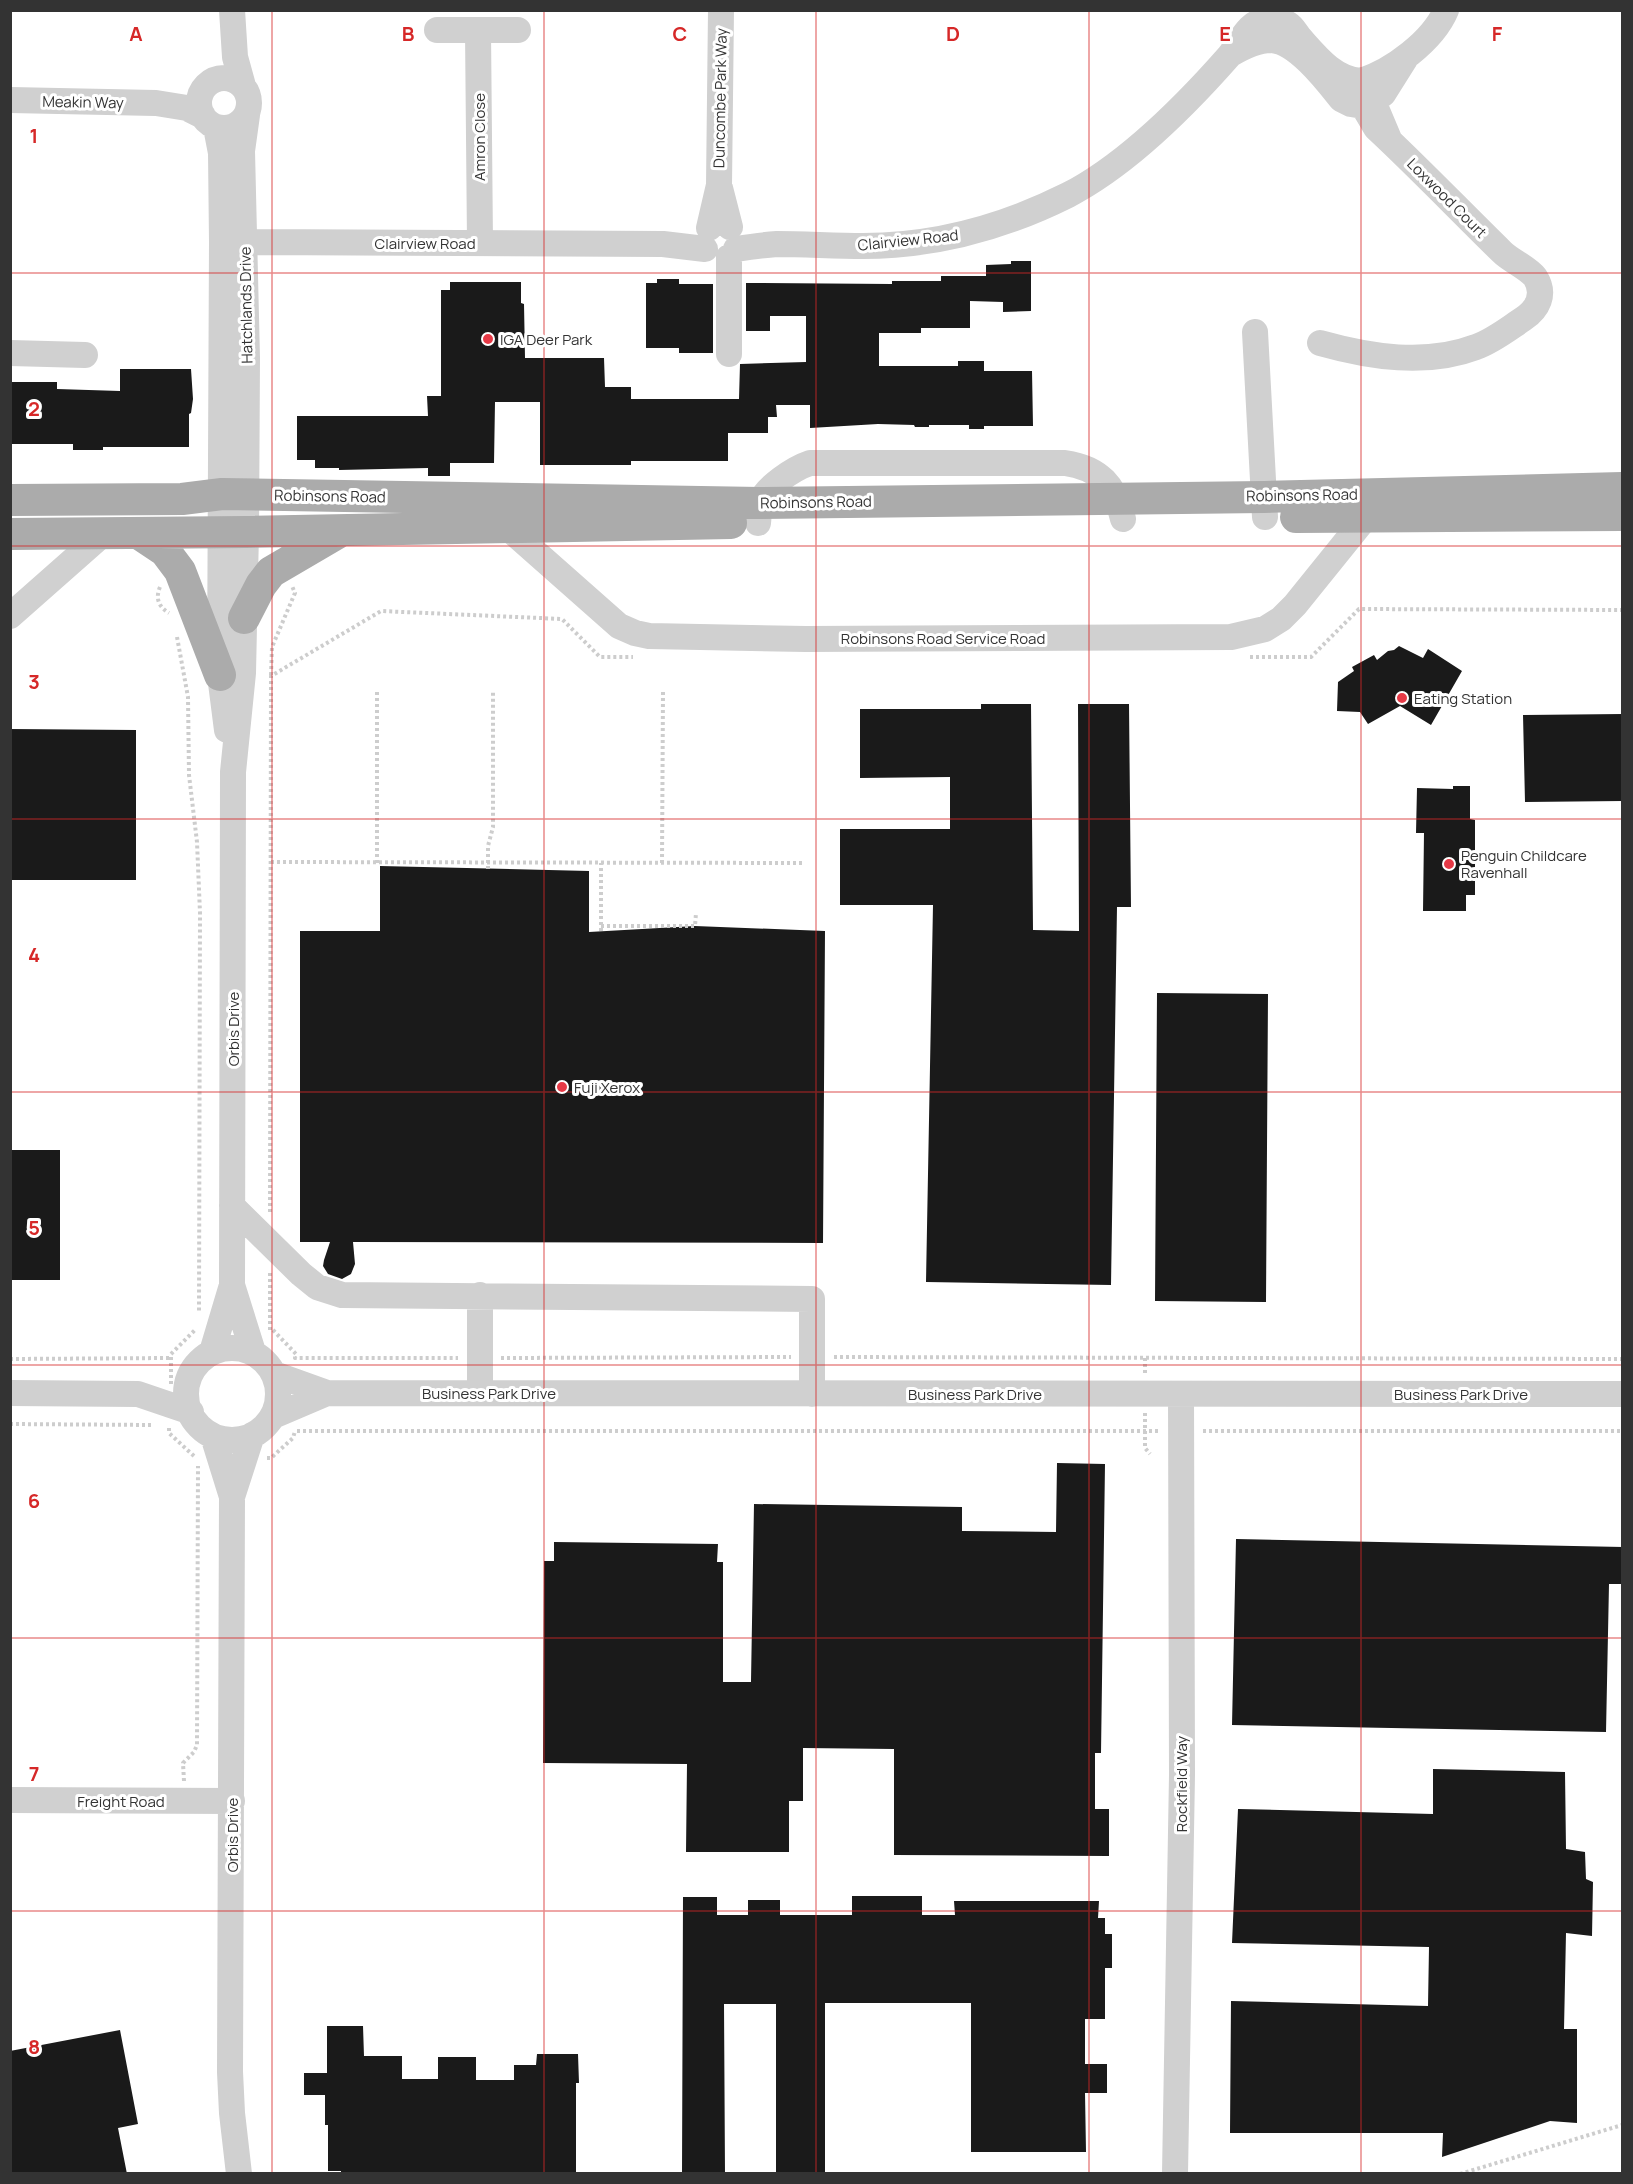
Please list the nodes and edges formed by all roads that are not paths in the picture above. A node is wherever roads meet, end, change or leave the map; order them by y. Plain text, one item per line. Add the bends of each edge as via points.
1 (231, 10) edge
2 (721, 10) edge
3 (1446, 10) edge
4 (1273, 23) edge
5 (437, 30) dead end
6 (518, 30) dead end
7 (478, 31) junction
8 (208, 84) junction
9 (243, 86) junction
10 (1366, 96) junction
11 (10, 100) edge
12 (156, 103) junction
13 (247, 115) junction
14 (209, 121) junction
15 (233, 241) junction
16 (720, 242) junction
17 (480, 243) junction
18 (1255, 332) dead end
19 (1320, 343) dead end
20 (10, 353) edge
21 (729, 354) dead end
22 (85, 355) dead end
23 (1623, 474) edge
24 (1623, 488) edge
25 (1575, 489) junction
26 (234, 494) junction
27 (10, 500) edge
28 (1264, 507) junction
29 (759, 513) junction
30 (1623, 516) edge
31 (1366, 517) junction
32 (507, 527) junction
33 (341, 531) junction
34 (234, 532) junction
35 (104, 533) junction
36 (138, 533) junction
37 (10, 534) edge
38 (10, 616) edge
39 (244, 618) junction
40 (220, 675) junction
41 (233, 772) junction
42 (232, 1206) junction
43 (232, 1285) junction
44 (480, 1295) junction
45 (212, 1352) junction
46 (252, 1352) junction
47 (274, 1374) junction
48 (177, 1392) junction
49 (327, 1392) junction
50 (480, 1393) junction
51 (10, 1394) edge
52 (812, 1394) junction
53 (1181, 1394) junction
54 (1623, 1394) edge
55 (273, 1416) junction
56 (252, 1435) junction
57 (213, 1436) junction
58 (232, 1497) junction
59 (10, 1800) edge
60 (232, 1801) junction
61 (239, 2174) edge
62 (1175, 2174) edge

1 - 8 street
1 - 9 street via 235,57
2 - 16 street, Duncombe Park Way
3 - 10 street via 1405,59 1375,76
4 - 10 street via 1281,42 1294,49 1341,99 1351,104
4 - 16 street, Clairview Road via 1266,18 1253,24 1231,54 1172,116 1122,159 1070,194 1012,220 964,235 865,246
5 - 7 street
6 - 7 street
7 - 17 street, Amron Close
8 - 9 street via 229,77
8 - 12 street, Meakin Way via 187,96
8 - 14 street via 199,101
9 - 13 street via 249,100
10 - 19 street, Loxwood Court via 1376,128 1506,256 1521,285 1521,308 1516,324 1478,346 1454,354 1374,356
11 - 12 street, Meakin Way
12 - 14 street, Meakin Way via 187,108
13 - 14 street via 230,127
13 - 15 street, Hatchlands Drive
14 - 15 street, Hatchlands Drive via 221,153
15 - 17 street, Clairview Road
15 - 26 street, Hatchlands Drive
16 - 17 street, Clairview Road
16 - 21 street, Duncombe Park Way via 729,303
18 - 28 street
20 - 22 street
23 - 25 main road
24 - 25 main road, Robinsons Road
25 - 28 main road, Robinsons Road
26 - 27 main road, Robinsons Road via 182,499
26 - 29 main road, Robinsons Road
26 - 34 street, Hatchlands Drive
28 - 29 main road, Robinsons Road
28 - 31 main road, Robinsons Road
29 - 32 main road, Robinsons Road
30 - 31 main road, Robinsons Road
31 - 32 street, Robinsons Road Service Road via 1281,619 1265,629 1231,637 649,636 619,626 603,614
32 - 33 main road, Robinsons Road
33 - 34 main road, Robinsons Road
33 - 39 main road via 271,572
34 - 36 main road, Robinsons Road
34 - 39 street, Orbis Drive
34 - 40 street, Orbis Drive
35 - 36 main road, Robinsons Road
35 - 37 main road, Robinsons Road
35 - 38 street
36 - 40 main road via 165,551 180,571
39 - 41 street, Orbis Drive
40 - 41 street, Orbis Drive
41 - 42 street, Orbis Drive
42 - 43 street, Orbis Drive
42 - 44 street via 317,1287 342,1295
43 - 45 street, Orbis Drive
43 - 46 street, Orbis Drive
44 - 50 street
44 - 52 street via 812,1299
45 - 46 street via 225,1348
45 - 48 street via 201,1360
46 - 47 street
47 - 49 street, Business Park Drive
47 - 55 street via 278,1402
48 - 51 street
48 - 57 street via 204,1430
49 - 50 street, Business Park Drive
49 - 55 street, Business Park Drive
50 - 52 street, Business Park Drive
52 - 53 street, Business Park Drive
53 - 54 street, Business Park Drive
53 - 62 street, Rockfield Way via 1182,1775
55 - 56 street
56 - 57 street via 240,1439
56 - 58 street, Orbis Drive
57 - 58 street, Orbis Drive
58 - 60 street, Orbis Drive
59 - 60 street, Freight Road
60 - 61 street, Orbis Drive via 230,2072

